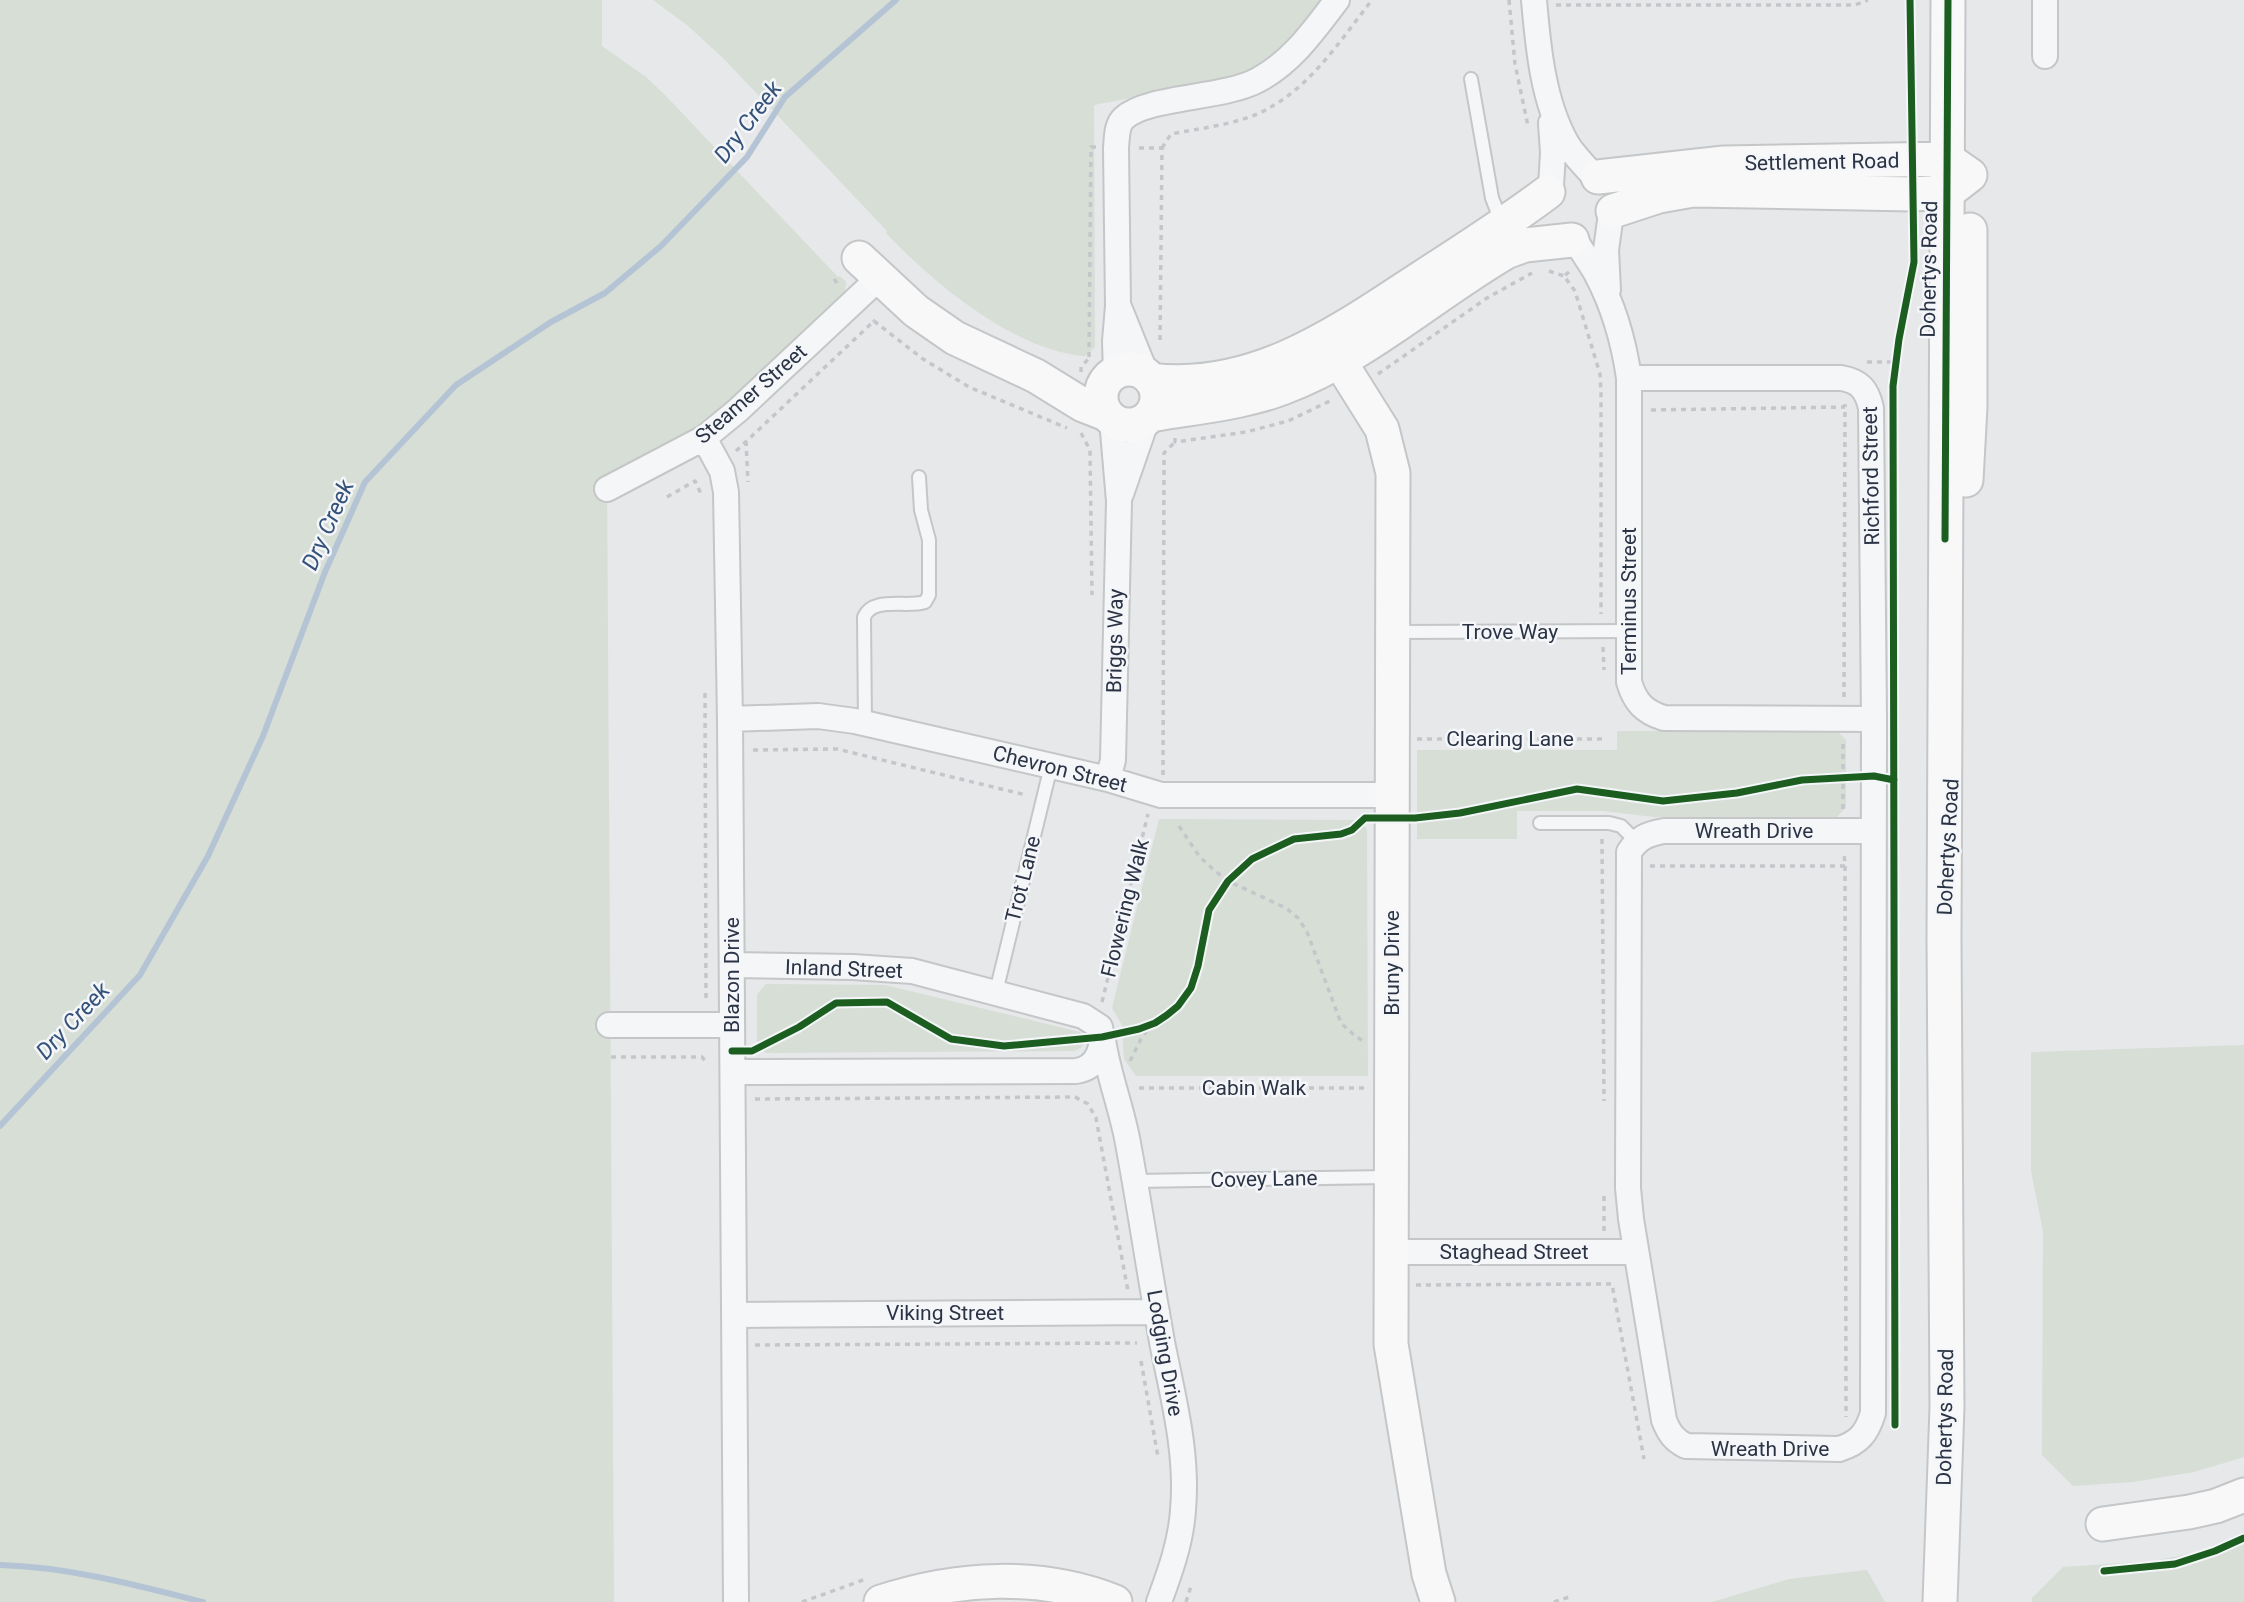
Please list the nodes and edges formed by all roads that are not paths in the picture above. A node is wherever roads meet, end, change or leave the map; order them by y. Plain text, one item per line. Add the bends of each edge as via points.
1 (1337, 0) edge
2 (1948, 0) edge
3 (1971, 0) edge
4 (2045, 0) edge
5 (1544, 3) edge
6 (2045, 56) dead end
7 (1471, 79) dead end
8 (1552, 109) junction
9 (1594, 175) junction
10 (1955, 175) junction
11 (1549, 189) junction
12 (1612, 216) junction
13 (1503, 225) junction
14 (1578, 247) junction
15 (869, 268) joint
16 (1609, 300) junction
17 (1340, 362) junction
18 (1036, 376) junction
19 (1131, 376) junction
20 (1636, 378) junction
21 (1149, 417) junction
22 (1100, 422) junction
23 (704, 438) junction
24 (919, 477) dead end
25 (607, 489) dead end
26 (1119, 501) junction
27 (1628, 631) junction
28 (1392, 632) junction
29 (730, 719) junction
30 (1874, 719) junction
31 (865, 723) junction
32 (1051, 766) junction
33 (1108, 779) junction
34 (1392, 794) junction
35 (1540, 822) dead end
36 (1873, 831) junction
37 (1636, 841) junction
38 (732, 965) junction
39 (996, 992) junction
40 (609, 1025) dead end
41 (731, 1026) junction
42 (1097, 1051) junction
43 (733, 1072) junction
44 (1129, 1095) junction
45 (1393, 1177) junction
46 (1135, 1181) junction
47 (1393, 1252) junction
48 (1635, 1252) junction
49 (1157, 1312) junction
50 (734, 1315) junction
51 (2244, 1495) edge
52 (2103, 1524) dead end
53 (878, 1589) edge
54 (1432, 1593) edge
55 (736, 1602) edge
56 (1115, 1602) edge
57 (1159, 1602) edge
58 (1940, 1602) edge

1 - 19 street via 1301,47 1258,80 1226,92 1144,107 1122,119 1116,148 1115,341
2 - 10 street, Dohertys Road
3 - 10 street, Dohertys Road
4 - 6 street
5 - 8 street via 1542,61
7 - 13 lane via 1492,198
8 - 9 street via 1567,144
8 - 11 street
9 - 10 street, Settlement Road via 1724,163
9 - 11 street via 1569,173
9 - 12 street via 1610,191
10 - 12 street, Settlement Road via 1912,194 1693,190 1659,196
10 - 58 street, Dohertys Road via 1970,407 1944,938 1947,1407
11 - 13 street
11 - 14 street via 1548,222
12 - 14 street via 1596,237
12 - 16 street, Terminus Street via 1606,250
13 - 19 street via 1326,340 1293,356 1233,376 1170,383
14 - 16 street, Terminus Street
14 - 17 street via 1525,245 1506,252
15 - 18 street via 916,311 955,338
15 - 23 street, Steamer Street via 737,411
16 - 20 street, Terminus Street
17 - 21 street via 1249,398
17 - 28 street, Bruny Drive via 1378,422 1393,473
18 - 19 street via 1085,380
18 - 22 street via 1083,404
19 - 21 street via 1157,398
19 - 22 street via 1102,390
20 - 27 street, Terminus Street
20 - 30 street, Richford Street via 1845,378 1868,394
21 - 22 street via 1130,425
21 - 26 street, Briggs Way
22 - 26 street, Briggs Way
23 - 25 street, Steamer Street
23 - 29 street, Blazon Drive via 722,471 726,492
24 - 31 lane via 929,540 929,596 918,604 867,609
26 - 33 street, Briggs Way via 1113,760
27 - 28 lane, Trove Way
27 - 30 street, Terminus Street via 1629,682 1640,706 1650,713 1664,718
28 - 34 street, Bruny Drive
29 - 31 street, Chevron Street via 817,716
29 - 38 street, Blazon Drive
30 - 36 street, Wreath Drive
31 - 32 street, Chevron Street
32 - 33 street, Chevron Street
32 - 39 lane, Trot Lane
33 - 34 street, Chevron Street via 1161,795
34 - 45 street, Bruny Drive
35 - 37 lane via 1621,826
36 - 37 street, Wreath Drive via 1664,831
36 - 48 street, Wreath Drive via 1873,1413 1861,1438 1839,1449 1697,1448 1677,1441 1664,1420
37 - 48 street, Wreath Drive via 1628,866 1628,1188
38 - 39 street, Inland Street via 901,970
38 - 41 street, Blazon Drive
39 - 42 street, Inland Street via 1083,1016 1100,1027
40 - 41 street
41 - 43 street, Blazon Drive
42 - 43 street
42 - 44 street, Lodging Drive
42 - 44 street via 1107,1085
43 - 50 street, Blazon Drive
44 - 46 street, Lodging Drive
45 - 46 lane, Covey Lane
45 - 47 street, Bruny Drive
46 - 49 street, Lodging Drive
47 - 48 street, Staghead Street
47 - 54 street, Bruny Drive via 1391,1344
49 - 50 street, Viking Street
49 - 57 street, Lodging Drive via 1185,1476 1178,1546
50 - 55 street, Blazon Drive
51 - 52 street via 2189,1512
53 - 56 street via 905,1594 1012,1580 1084,1591

